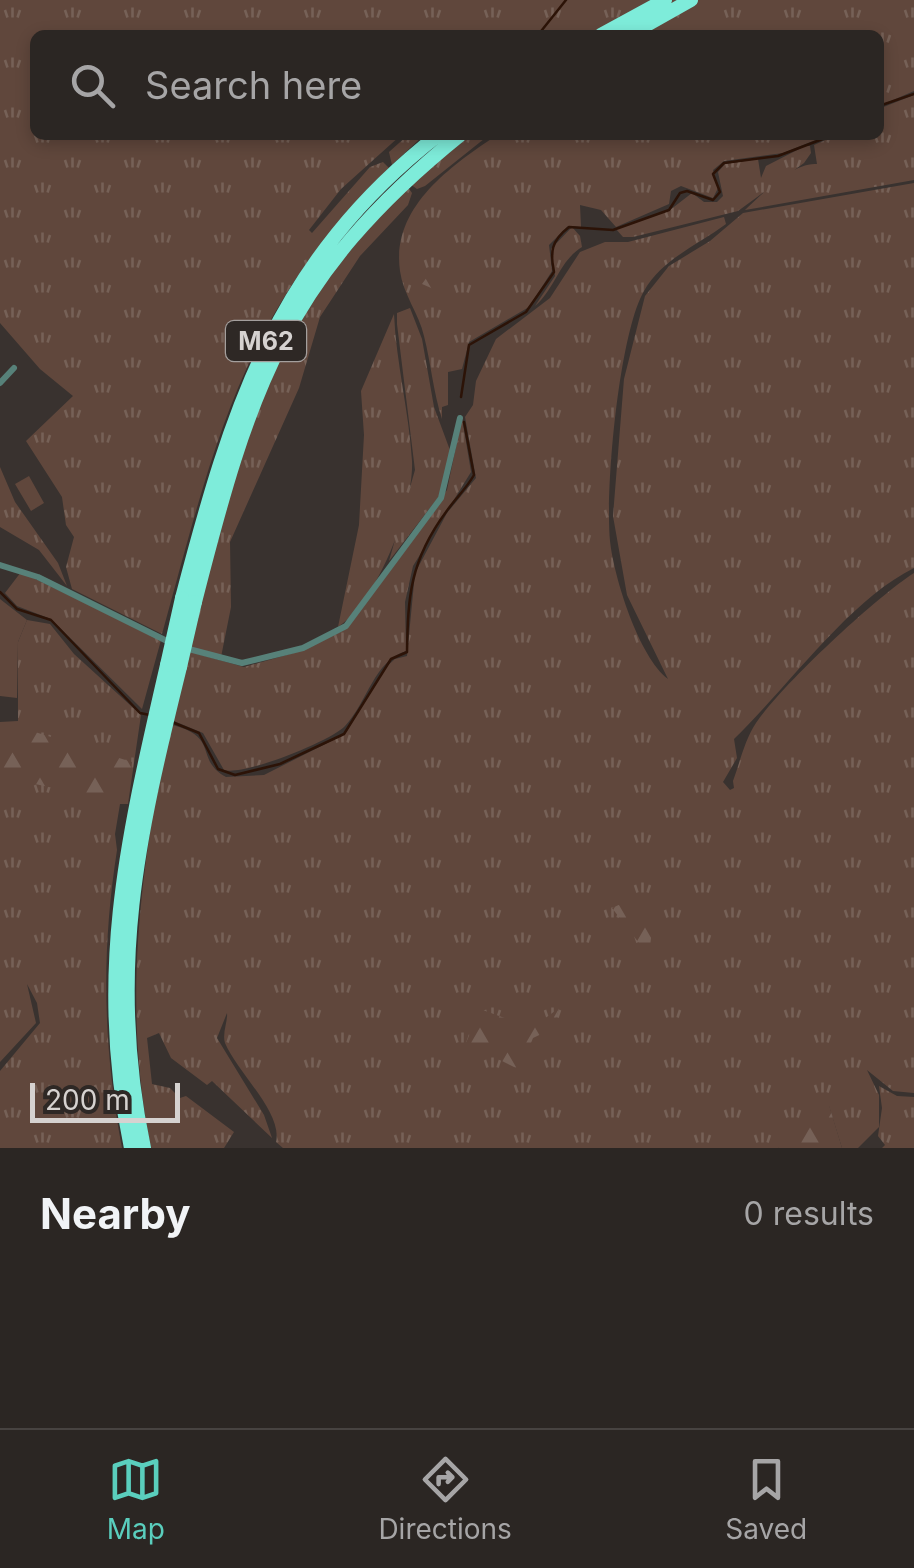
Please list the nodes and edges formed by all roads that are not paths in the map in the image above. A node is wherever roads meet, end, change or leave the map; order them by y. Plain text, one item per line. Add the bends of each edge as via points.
1 (665, 0) edge
2 (690, 0) edge
3 (610, 30) edge
4 (638, 30) edge
5 (432, 140) edge
6 (454, 140) edge
7 (14, 368) dead end
8 (0, 383) edge
9 (460, 418) dead end
10 (0, 564) edge
11 (188, 600) junction
12 (141, 803) junction
13 (131, 1148) edge
14 (144, 1148) edge

1 - 3 highway
2 - 4 highway
5 - 11 highway, M62 via 374,190 284,308 232,419
6 - 11 highway, M62 via 356,230 285,331 242,428
7 - 8 street
9 - 10 street via 441,498 361,610 336,633 292,652 242,663 220,660
11 - 12 highway, M62, bridge
12 - 13 highway, M62 via 117,905 114,966 116,1056
12 - 14 highway, M62 via 125,965 130,1070

